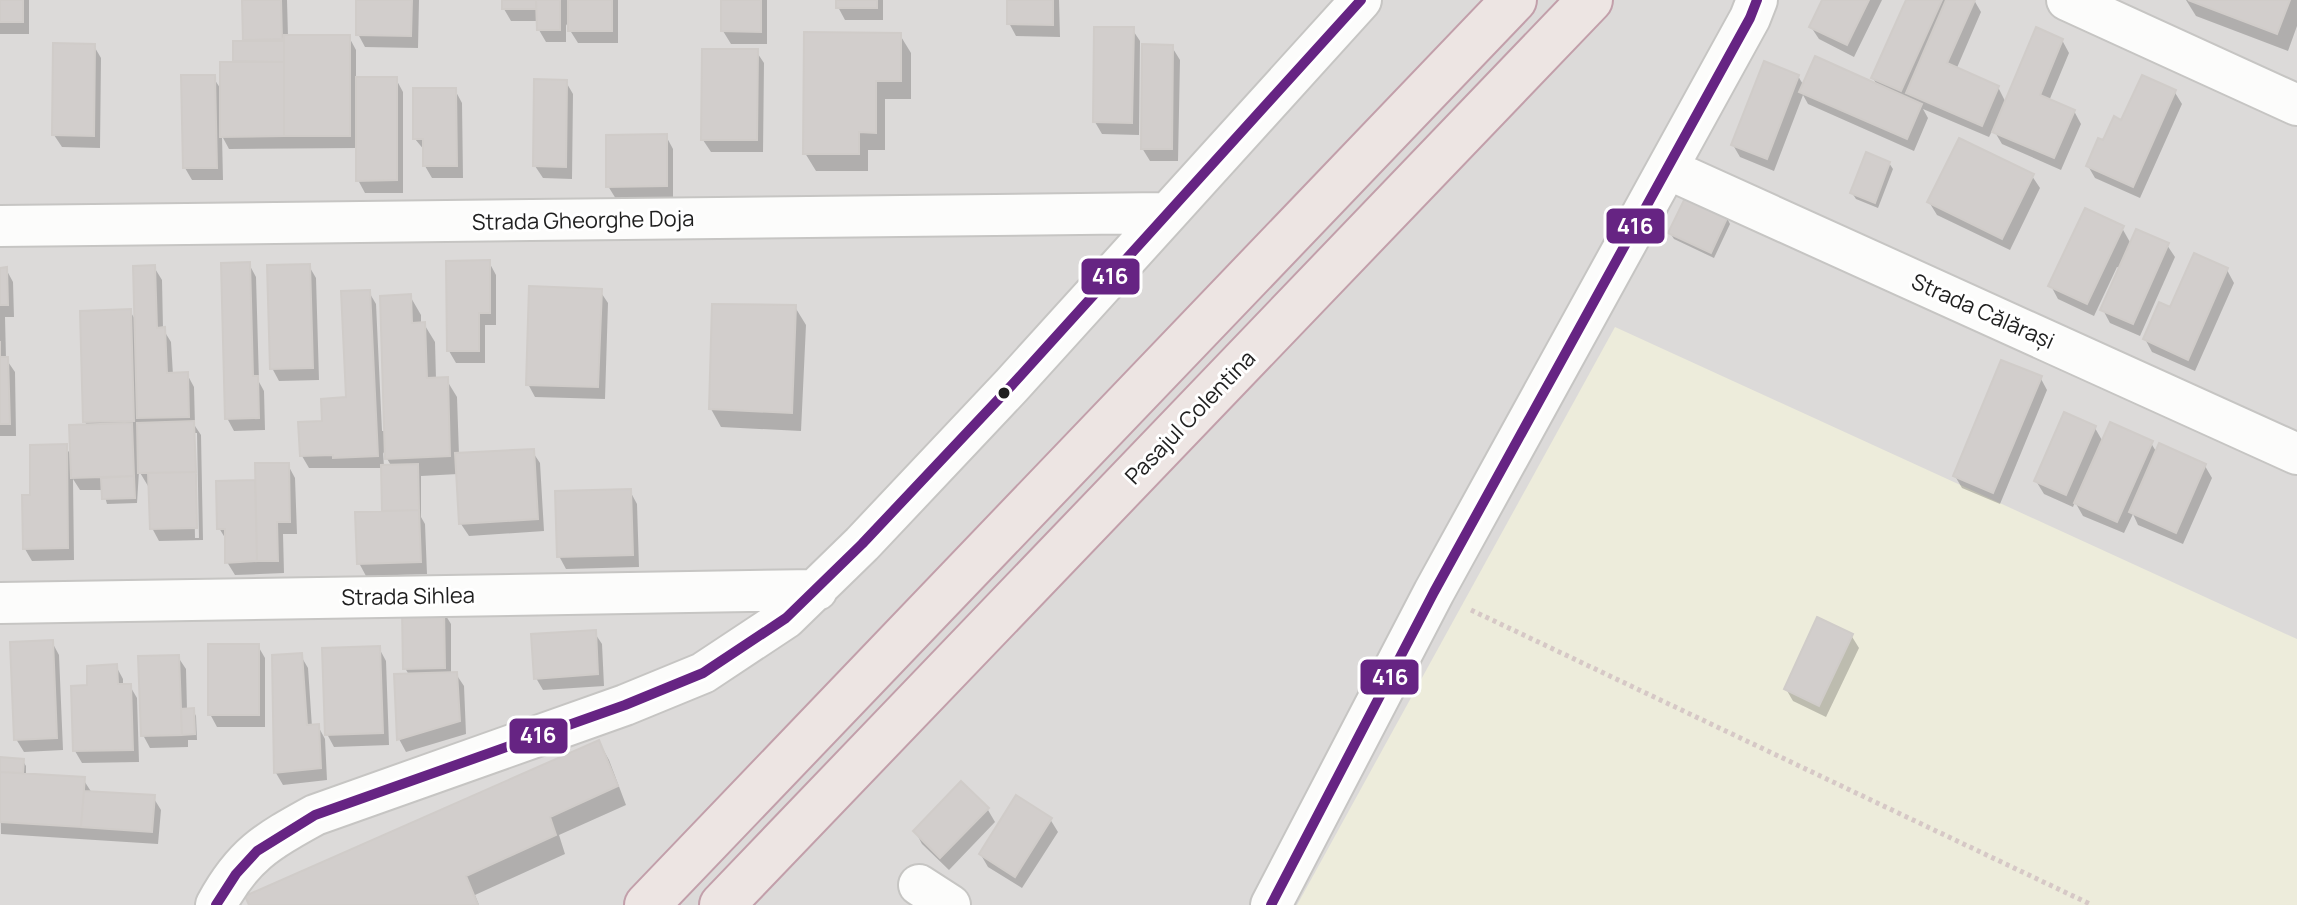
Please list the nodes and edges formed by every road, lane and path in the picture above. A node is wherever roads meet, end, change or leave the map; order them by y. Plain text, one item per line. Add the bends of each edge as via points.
1 (1361, 0) edge
2 (1514, 0) edge
3 (1590, 0) edge
4 (1757, 0) edge
5 (2067, 0) edge
6 (2297, 105) edge
7 (1668, 169) junction
8 (1165, 213) junction
9 (0, 226) edge
10 (2297, 454) edge
11 (817, 590) junction
12 (1434, 592) junction
13 (0, 603) edge
14 (216, 905) edge
15 (647, 905) edge
16 (722, 905) edge
17 (1271, 905) edge
18 (2092, 905) edge

1 - 8 street
2 - 15 highway
3 - 16 highway, Pasajul Colentina
4 - 7 street
5 - 6 street
7 - 10 street, Strada Călărași
7 - 12 street
8 - 9 street, Strada Gheorghe Doja
8 - 11 street via 1012,385
11 - 13 street, Strada Sihlea
11 - 14 street via 786,618 703,673 315,815 268,841 233,874
12 - 17 street
12 - 18 path

